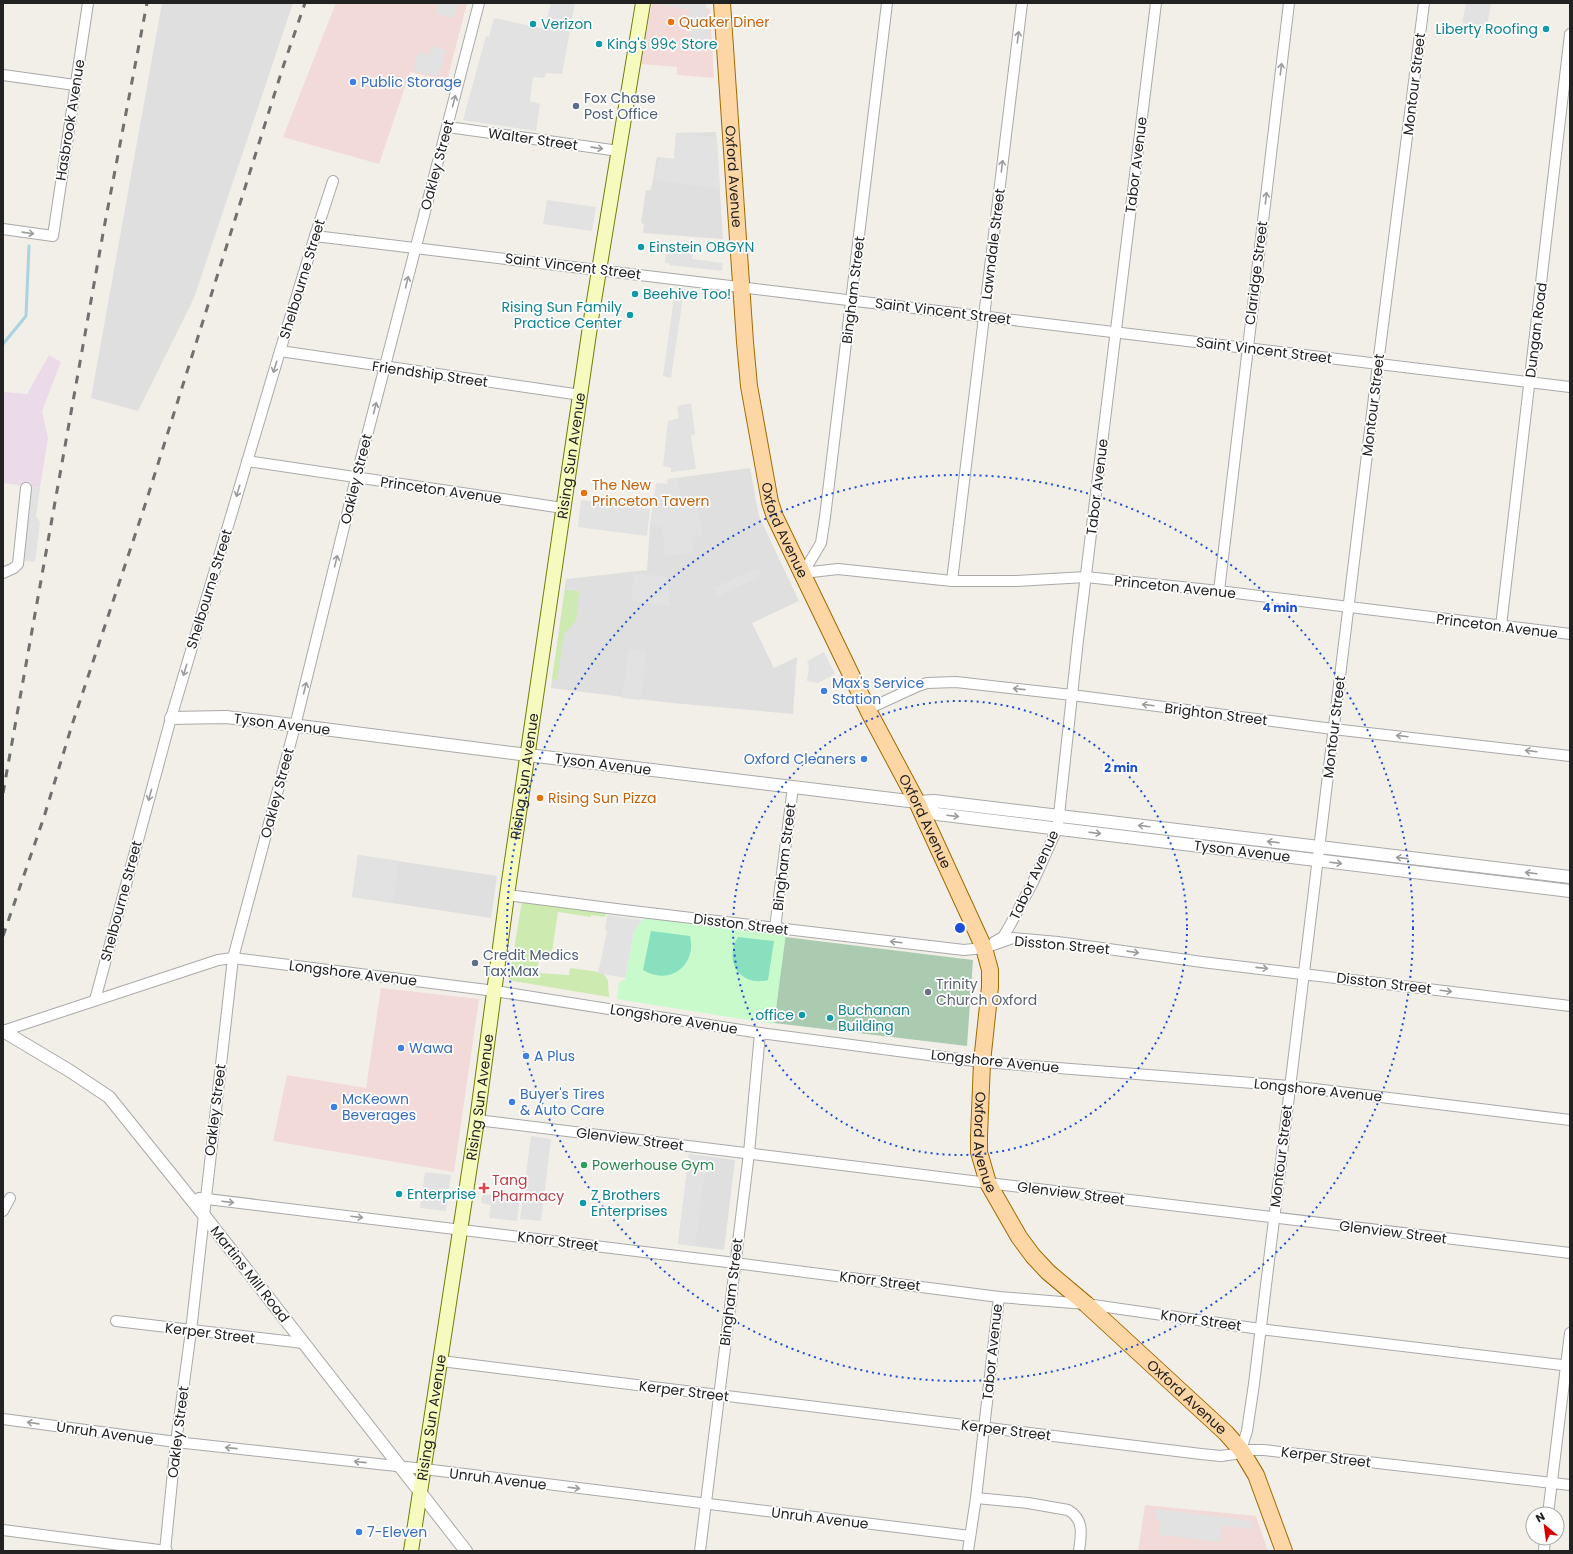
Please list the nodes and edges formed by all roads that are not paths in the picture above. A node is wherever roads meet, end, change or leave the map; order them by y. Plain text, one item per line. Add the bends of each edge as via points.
1 (88, 3) edge
2 (479, 3) edge
3 (643, 3) edge
4 (722, 3) edge
5 (887, 3) edge
6 (1022, 3) edge
7 (1156, 3) edge
8 (1289, 3) edge
9 (1424, 3) edge
10 (1570, 34) edge
11 (3, 75) edge
12 (76, 85) junction
13 (448, 127) junction
14 (619, 151) junction
15 (334, 181) dead end
16 (3, 229) edge
17 (315, 236) junction
18 (415, 247) junction
19 (599, 269) junction
20 (741, 286) junction
21 (851, 301) junction
22 (985, 316) junction
23 (1116, 332) junction
24 (1247, 348) junction
25 (280, 351) junction
26 (1378, 364) junction
27 (385, 368) junction
28 (1530, 383) junction
29 (1570, 387) edge
30 (581, 395) junction
31 (247, 461) junction
32 (356, 478) junction
33 (26, 488) dead end
34 (564, 508) junction
35 (3, 573) edge
36 (803, 573) junction
37 (1086, 577) junction
38 (952, 581) junction
39 (1219, 591) junction
40 (1349, 607) junction
41 (1501, 626) junction
42 (1570, 634) edge
43 (1072, 695) junction
44 (868, 709) junction
45 (170, 718) junction
46 (295, 726) junction
47 (1334, 728) junction
48 (528, 755) junction
49 (1570, 756) edge
50 (793, 787) junction
51 (917, 802) junction
52 (1059, 816) junction
53 (1057, 828) junction
54 (1189, 831) junction
55 (1187, 844) junction
56 (1319, 848) junction
57 (1317, 861) junction
58 (1470, 866) junction
59 (1570, 877) edge
60 (1468, 879) junction
61 (1570, 891) edge
62 (508, 895) junction
63 (775, 928) junction
64 (984, 948) junction
65 (234, 958) junction
66 (1304, 973) junction
67 (495, 991) junction
68 (95, 1000) junction
69 (1570, 1006) edge
70 (3, 1031) edge
71 (760, 1033) junction
72 (982, 1062) junction
73 (1290, 1086) junction
74 (477, 1120) junction
75 (1570, 1120) edge
76 (748, 1154) junction
77 (988, 1183) junction
78 (189, 1196) junction
79 (10, 1198) dead end
80 (205, 1199) junction
81 (3, 1211) edge
82 (204, 1214) junction
83 (1274, 1218) junction
84 (459, 1229) junction
85 (1570, 1253) edge
86 (735, 1263) junction
87 (999, 1297) junction
88 (1086, 1304) junction
89 (116, 1321) dead end
90 (1260, 1329) junction
91 (191, 1331) junction
92 (1570, 1333) edge
93 (303, 1343) junction
94 (441, 1361) junction
95 (1568, 1366) edge
96 (718, 1395) junction
97 (3, 1419) edge
98 (984, 1428) junction
99 (176, 1442) junction
100 (1241, 1450) junction
101 (399, 1466) junction
102 (424, 1469) junction
103 (1552, 1483) junction
104 (1570, 1485) edge
105 (420, 1494) junction
106 (976, 1498) junction
107 (705, 1505) junction
108 (1549, 1506) edge
109 (3, 1530) edge
110 (970, 1536) junction
111 (166, 1551) edge
112 (411, 1551) edge
113 (466, 1551) edge
114 (700, 1551) edge
115 (968, 1551) edge
116 (1079, 1551) edge
117 (1284, 1551) edge

1 - 12 street, Hasbrook Avenue
13 -> 2 street, Oakley Street
3 - 14 main road, Rising Sun Avenue
4 - 20 main road, Oxford Avenue
5 - 21 street, Bingham Street
22 -> 6 street, Lawndale Street
7 - 23 street, Tabor Avenue
24 -> 8 street, Claridge Street
9 - 26 street, Montour Street
10 - 28 street, Dungan Road
11 - 12 street
16 -> 12 street, Hasbrook Avenue via 53,236
13 -> 14 street, Walter Street
13 - 18 street, Oakley Street
14 - 19 main road, Rising Sun Avenue
15 - 17 street, Shelbourne Street
17 - 18 street, Saint Vincent Street
17 - 25 street, Shelbourne Street
18 - 19 street, Saint Vincent Street
27 -> 18 street, Oakley Street
19 - 20 street, Saint Vincent Street
19 - 30 main road, Rising Sun Avenue
20 - 21 street, Saint Vincent Street
20 - 36 main road, Oxford Avenue via 749,386 768,495 775,517
21 - 22 street, Saint Vincent Street
21 - 36 street, Bingham Street via 821,543
22 - 23 street, Saint Vincent Street
22 - 38 street, Lawndale Street
23 - 24 street, Saint Vincent Street
23 - 37 street, Tabor Avenue
24 - 26 street, Saint Vincent Street
24 - 39 street, Claridge Street
25 - 27 street, Friendship Street
25 -> 31 street, Shelbourne Street
26 - 28 street, Saint Vincent Street
26 - 40 street, Montour Street
27 - 30 street, Friendship Street
32 -> 27 street, Oakley Street
28 - 29 street, Saint Vincent Street
28 - 41 street, Dungan Road
30 - 34 main road, Rising Sun Avenue
31 - 32 street, Princeton Avenue
31 -> 45 street, Shelbourne Street
32 - 34 street, Princeton Avenue
46 -> 32 street, Oakley Street
33 - 35 street via 18,564
34 - 48 main road, Rising Sun Avenue
36 - 38 street, Princeton Avenue via 838,569
36 - 44 main road, Oxford Avenue
37 - 38 street, Princeton Avenue
37 - 39 street, Princeton Avenue
37 - 43 street, Tabor Avenue
39 - 40 street, Princeton Avenue
40 - 41 street, Princeton Avenue
40 - 47 street, Montour Street
41 - 42 street, Princeton Avenue
43 -> 44 street, Brighton Street via 956,682 927,683
47 -> 43 street, Brighton Street
43 - 52 street, Tabor Avenue
44 - 51 main road, Oxford Avenue
45 - 46 street, Tyson Avenue via 226,717
45 -> 68 street, Shelbourne Street
46 - 48 street, Tyson Avenue
46 - 65 street, Oakley Street
49 -> 47 street, Brighton Street
47 - 56 street, Montour Street
48 - 50 street, Tyson Avenue
48 - 62 main road, Rising Sun Avenue
50 - 51 street, Tyson Avenue
50 - 63 street, Bingham Street
51 - 52 street, Tyson Avenue via 934,800
51 -> 53 street, Tyson Avenue via 937,814
51 - 64 main road, Oxford Avenue
52 - 53 street, Tabor Avenue
54 -> 52 street, Tyson Avenue
53 -> 55 street, Tyson Avenue
53 - 64 street, Tabor Avenue via 1033,882 1003,937
54 - 55 street
56 -> 54 street, Tyson Avenue
55 - 57 street, Tyson Avenue
56 - 57 street, Montour Street
58 -> 56 street, Tyson Avenue
57 -> 60 street, Tyson Avenue
57 - 66 street, Montour Street
59 -> 58 street, Tyson Avenue
58 - 60 street
60 - 61 street, Tyson Avenue
62 - 63 street, Disston Street
62 - 67 main road, Rising Sun Avenue
64 -> 63 street, Disston Street via 964,950
64 -> 66 street, Disston Street via 1013,938
64 - 72 main road, Oxford Avenue via 990,970
65 - 67 street, Longshore Avenue
65 - 68 street, Longshore Avenue via 218,960
65 - 80 street, Oakley Street
66 -> 69 street, Disston Street
66 - 73 street, Montour Street
67 - 71 street, Longshore Avenue
67 - 74 main road, Rising Sun Avenue
68 - 70 street, Longshore Avenue
70 - 78 street, Martins Mill Road via 109,1097
71 - 72 street, Longshore Avenue
71 - 76 street, Bingham Street
72 - 73 street, Longshore Avenue
72 - 77 main road, Oxford Avenue via 979,1152
73 - 75 street, Longshore Avenue
73 - 83 street, Montour Street
74 - 76 street, Glenview Street
74 - 84 main road, Rising Sun Avenue
76 - 77 street, Glenview Street
76 - 86 street, Bingham Street
77 - 83 street, Glenview Street
77 - 88 main road, Oxford Avenue via 1033,1256
78 - 80 street, Knorr Street
78 - 82 street, Martins Mill Road
79 - 81 street
80 - 82 street, Oakley Street
80 -> 84 street, Knorr Street
82 - 91 street, Oakley Street
82 - 93 street, Martins Mill Road
83 - 85 street, Glenview Street
83 - 90 street, Montour Street
84 - 86 street, Knorr Street
84 - 94 main road, Rising Sun Avenue
86 - 87 street, Knorr Street
86 - 96 street, Bingham Street
87 - 88 street, Knorr Street
87 - 98 street, Tabor Avenue
88 - 90 street, Knorr Street
88 - 100 main road, Oxford Avenue via 1226,1433
89 - 91 street, Kerper Street
90 - 95 street, Knorr Street
90 - 100 street, Montour Street via 1247,1431
91 - 93 street, Kerper Street
91 - 99 street, Oakley Street
92 - 95 street
93 - 101 street, Martins Mill Road
94 - 96 street, Kerper Street
94 - 102 main road, Rising Sun Avenue
95 - 103 street
96 - 98 street, Kerper Street
96 - 107 street, Bingham Street
99 -> 97 street, Unruh Avenue
98 - 100 street, Kerper Street via 1221,1456 1235,1454
98 - 106 street, Tabor Avenue
101 -> 99 street, Unruh Avenue
99 - 111 street, Oakley Street
100 - 103 street, Kerper Street via 1264,1450
100 - 117 main road, Oxford Avenue via 1256,1475
101 - 102 street, Unruh Avenue
101 - 105 street, Martins Mill Road
102 - 105 main road, Rising Sun Avenue
102 -> 107 street, Unruh Avenue
103 - 104 street, Kerper Street
103 - 108 street
105 - 112 main road, Rising Sun Avenue
105 - 113 street, Martins Mill Road
106 - 110 street, Tabor Avenue
106 - 116 street via 1028,1503 1074,1513 1081,1530
107 - 110 street, Unruh Avenue
107 - 114 street, Bingham Street
109 - 111 street
110 - 115 street, Tabor Avenue

